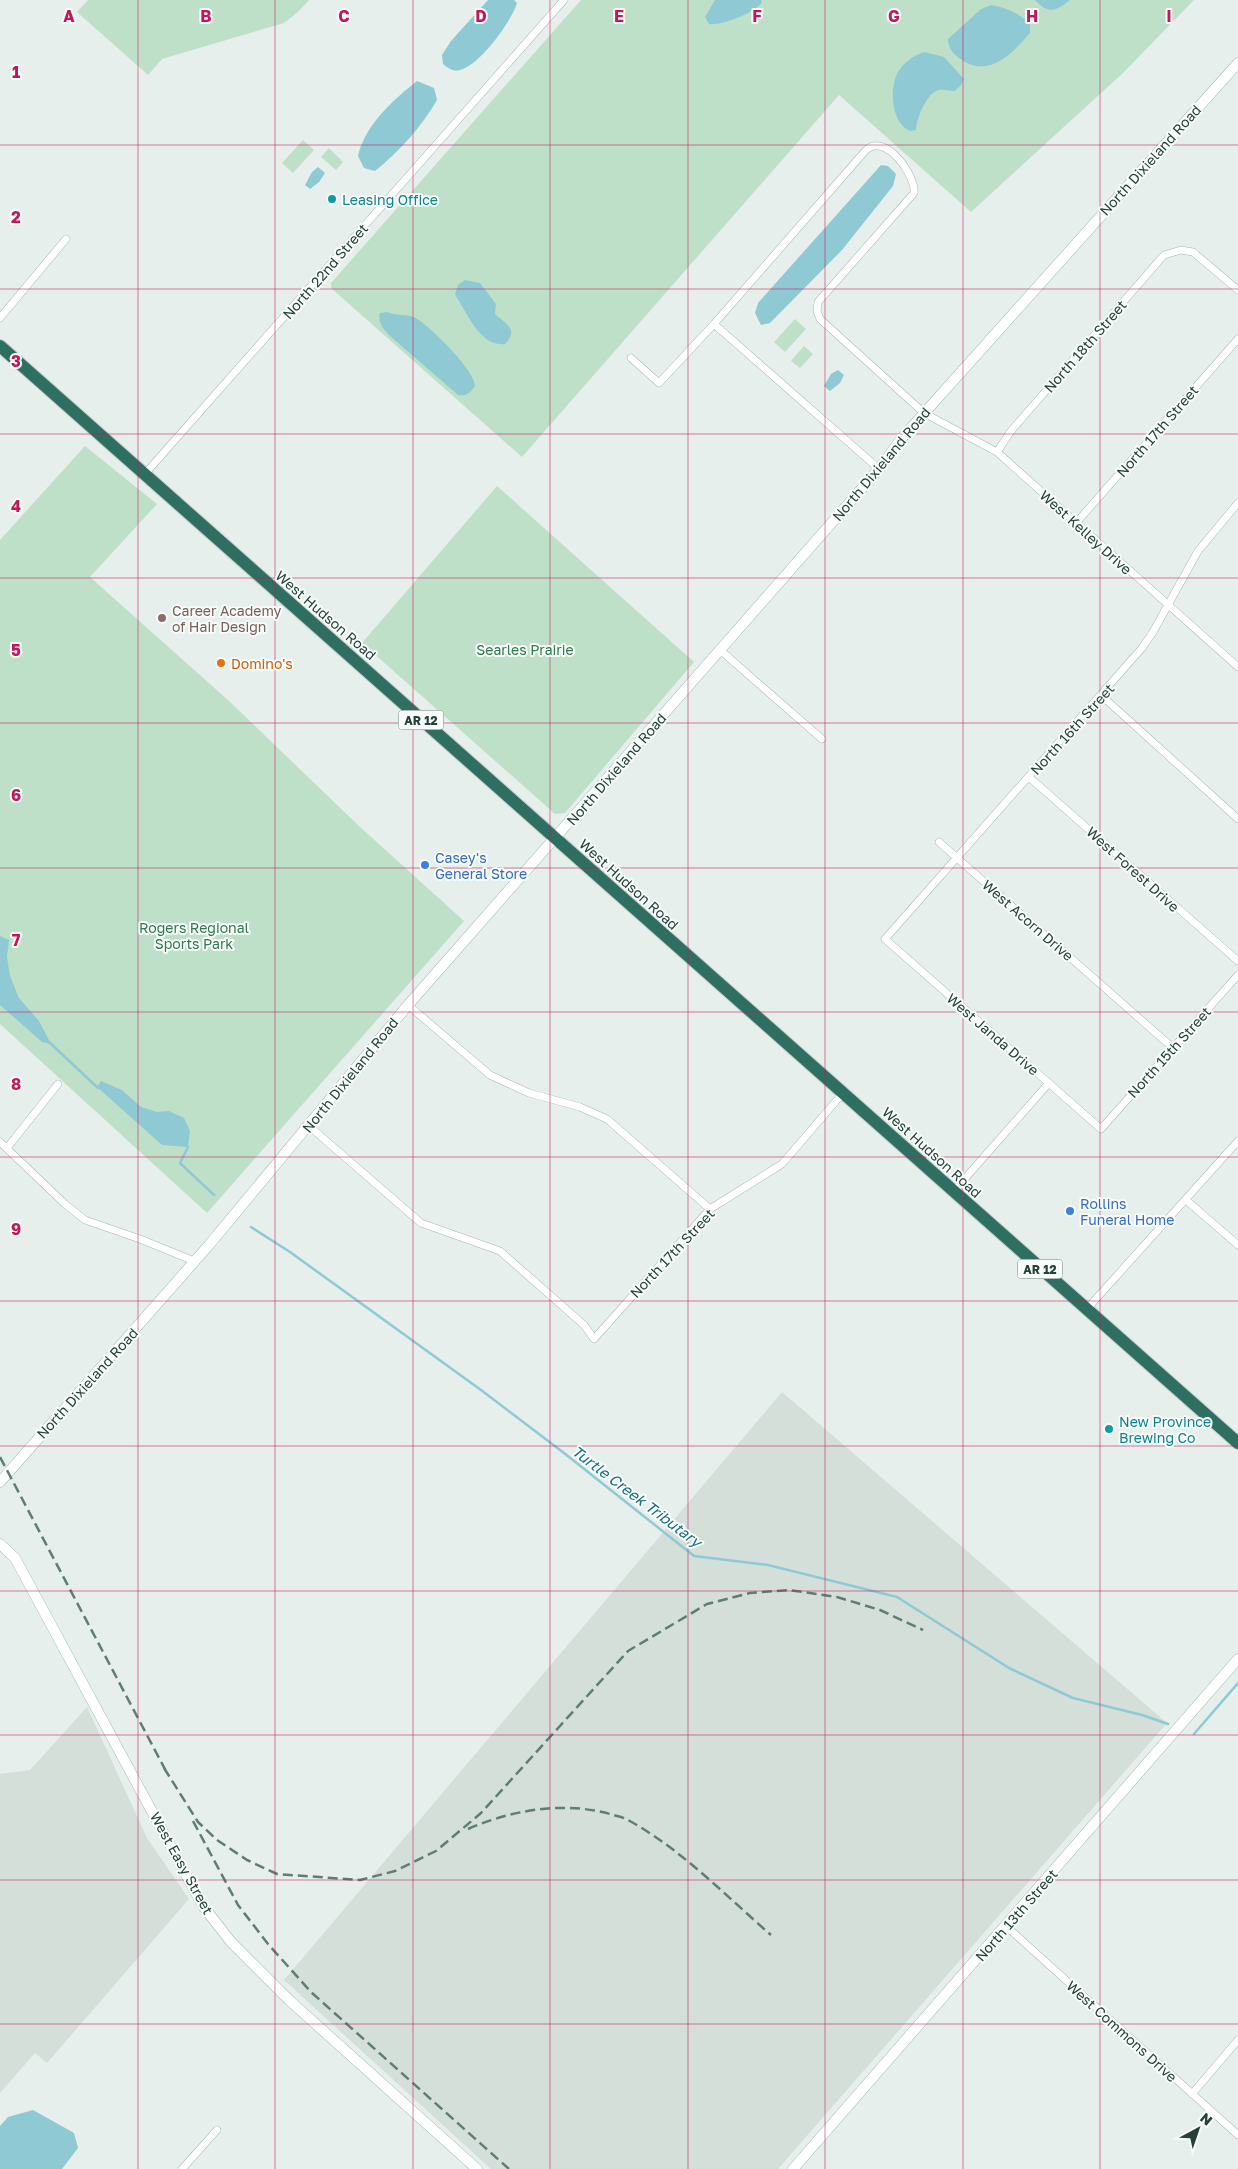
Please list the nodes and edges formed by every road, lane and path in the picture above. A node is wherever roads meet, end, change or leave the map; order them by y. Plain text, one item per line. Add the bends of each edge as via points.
1 (564, 0) edge
2 (1238, 62) edge
3 (66, 239) dead end
4 (1238, 290) edge
5 (0, 318) edge
6 (714, 324) junction
7 (1238, 339) edge
8 (0, 346) edge
9 (631, 358) dead end
10 (924, 413) junction
11 (997, 452) junction
12 (879, 469) junction
13 (144, 475) junction
14 (1238, 503) edge
15 (1076, 523) junction
16 (1168, 605) junction
17 (719, 649) junction
18 (1238, 667) edge
19 (1102, 696) junction
20 (822, 739) dead end
21 (1029, 777) junction
22 (1238, 819) edge
23 (556, 838) junction
24 (939, 842) dead end
25 (957, 857) junction
26 (885, 939) joint
27 (1238, 961) edge
28 (1238, 975) edge
29 (408, 1005) junction
30 (1173, 1048) junction
31 (1049, 1083) junction
32 (58, 1084) dead end
33 (843, 1093) junction
34 (309, 1126) junction
35 (1101, 1128) joint
36 (1238, 1141) edge
37 (0, 1142) edge
38 (7, 1148) junction
39 (953, 1192) junction
40 (1186, 1200) junction
41 (710, 1210) junction
42 (1238, 1246) edge
43 (194, 1262) junction
44 (1086, 1310) junction
45 (1238, 1443) edge
46 (0, 1482) edge
47 (0, 1544) edge
48 (1238, 1659) edge
49 (1007, 1927) junction
50 (1238, 2040) edge
51 (1192, 2094) junction
52 (217, 2130) dead end
53 (1238, 2135) edge
54 (182, 2169) edge
55 (477, 2169) edge
56 (793, 2169) edge

1 - 13 street, North 22nd Street
2 - 10 street, North Dixieland Road
3 - 5 street
4 - 11 street, North 18th Street via 1193,252 1181,250 1164,256
6 - 9 street via 659,383
6 - 10 street, West Kelley Drive via 866,150 876,145 885,147 905,167 914,193 818,302 817,311 833,332
6 - 12 street
7 - 15 street, North 17th Street
8 - 13 highway, West Hudson Road / AR 12
10 - 11 street, West Kelley Drive
10 - 12 street, North Dixieland Road
11 - 15 street, West Kelley Drive
12 - 17 street, North Dixieland Road
13 - 23 highway, West Hudson Road / AR 12
14 - 16 street, North 16th Street via 1198,550
15 - 16 street, West Kelley Drive
16 - 18 street, West Kelley Drive
16 - 19 street, North 16th Street via 1148,641
17 - 20 street
17 - 23 street, North Dixieland Road
19 - 21 street, North 16th Street
19 - 22 street
21 - 25 street, North 16th Street
21 - 27 street, West Forest Drive
23 - 29 street, North Dixieland Road
23 - 33 highway, West Hudson Road / AR 12
24 - 25 street, West Acorn Drive
25 - 26 street, North 16th Street
25 - 30 street, West Acorn Drive
26 - 31 street, West Janda Drive
28 - 30 street, North 15th Street
29 - 34 street, North Dixieland Road
29 - 41 street via 490,1076 607,1119
30 - 35 street, North 15th Street
31 - 35 street, West Janda Drive
31 - 39 street
32 - 38 street
33 - 39 highway, West Hudson Road / AR 12
33 - 41 street, North 17th Street via 782,1164
34 - 41 street, North 17th Street via 421,1224 500,1251 584,1325 594,1339
34 - 43 street, North Dixieland Road
36 - 40 street
37 - 38 street
38 - 43 street via 85,1220
39 - 44 highway, West Hudson Road / AR 12
40 - 42 street
40 - 44 street
43 - 46 street, North Dixieland Road
44 - 45 highway, West Hudson Road / AR 12
47 - 55 street, West Easy Street via 15,1558 203,1906 231,1942 289,2000
48 - 49 street, North 13th Street
49 - 51 street, West Commons Drive
49 - 56 street, North 13th Street
50 - 51 street
51 - 53 street, West Commons Drive
52 - 54 street

